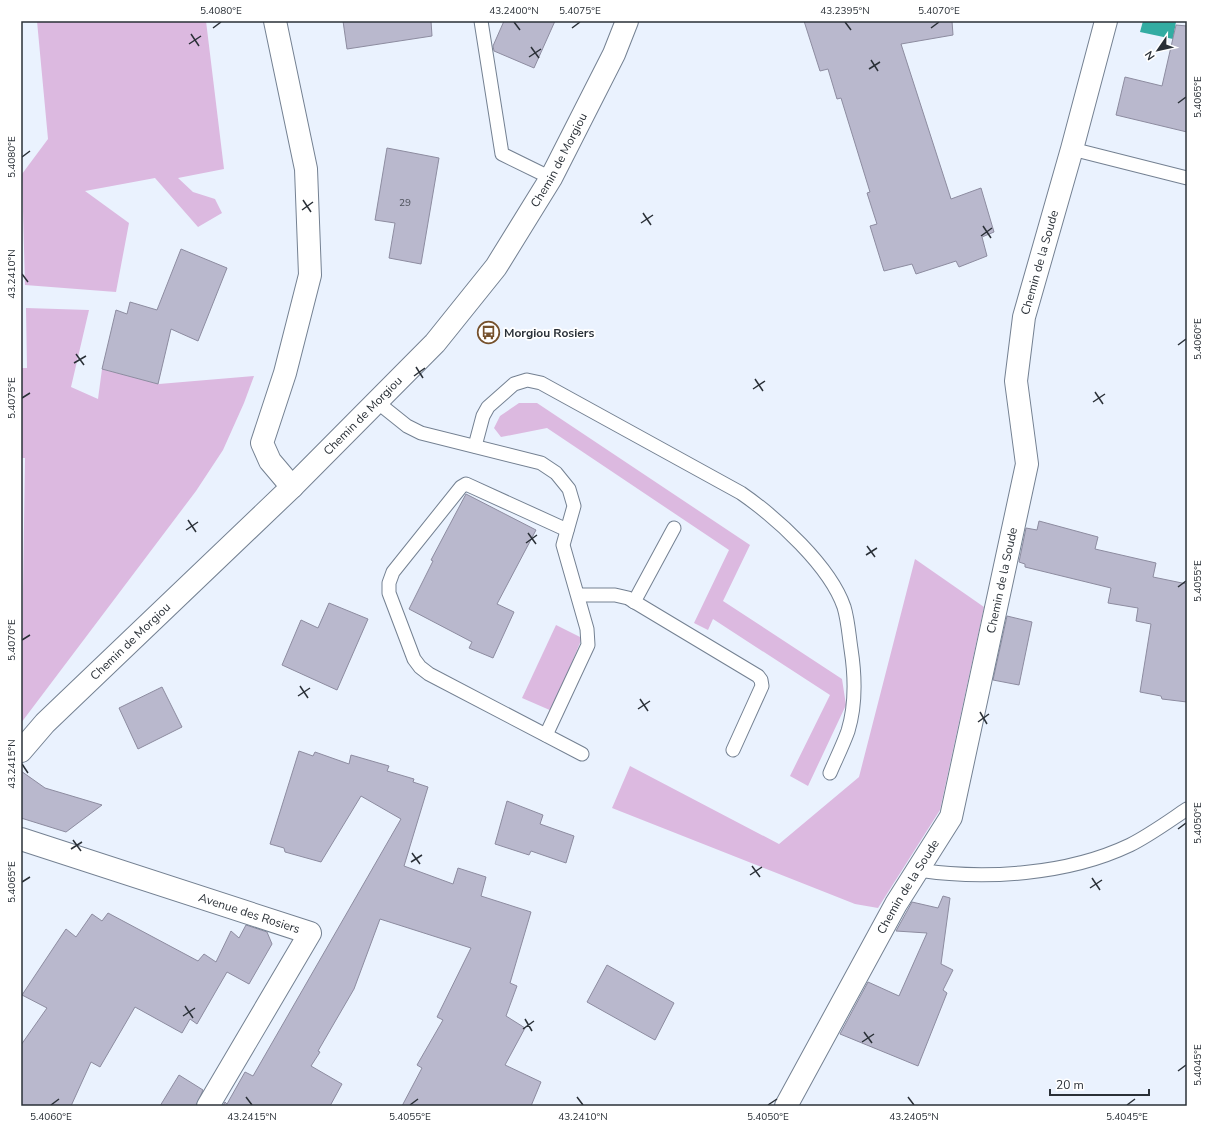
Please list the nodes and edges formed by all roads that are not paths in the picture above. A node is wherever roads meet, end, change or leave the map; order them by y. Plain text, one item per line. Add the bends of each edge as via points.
1 (275, 21) edge
2 (482, 21) edge
3 (627, 21) edge
4 (1106, 21) edge
5 (1072, 149) junction
6 (551, 178) junction
7 (1187, 178) edge
8 (377, 402) junction
9 (475, 446) junction
10 (292, 487) junction
11 (674, 528) dead end
12 (567, 530) junction
13 (578, 595) junction
14 (634, 602) junction
15 (546, 735) junction
16 (734, 750) dead end
17 (21, 751) edge
18 (582, 754) dead end
19 (830, 773) dead end
20 (1187, 809) edge
21 (21, 839) edge
22 (918, 870) junction
23 (208, 1106) edge
24 (786, 1106) edge

1 - 10 street via 306,169 310,274 285,373 262,443 270,461
2 - 6 lane via 502,154
3 - 6 street, Chemin de Morgiou via 614,54
4 - 5 street, Chemin de la Soude
5 - 7 lane
5 - 22 street, Chemin de la Soude via 1024,317 1016,381 1027,464 955,802 951,817
6 - 8 street, Chemin de Morgiou via 496,267 435,343
8 - 9 lane via 407,426 421,433
8 - 10 street, Chemin de Morgiou
9 - 12 lane via 540,464 556,473 569,488 574,506
9 - 19 lane via 488,407 514,384 527,380 541,383 742,494 768,512 807,551 834,586 844,608 854,667 854,698 848,730
10 - 17 street, Chemin de Morgiou via 45,723
11 - 14 lane
12 - 13 lane via 563,545
12 - 15 lane via 466,484 393,572 389,582 389,593 414,659 420,667
13 - 14 lane via 615,595
13 - 15 lane via 587,629 588,646
14 - 16 lane via 761,680 762,686
15 - 18 lane
20 - 22 lane via 1130,845 1089,860 1016,873 972,876
21 - 23 street, Avenue des Rosiers via 310,933
22 - 24 street, Chemin de la Soude via 896,904

